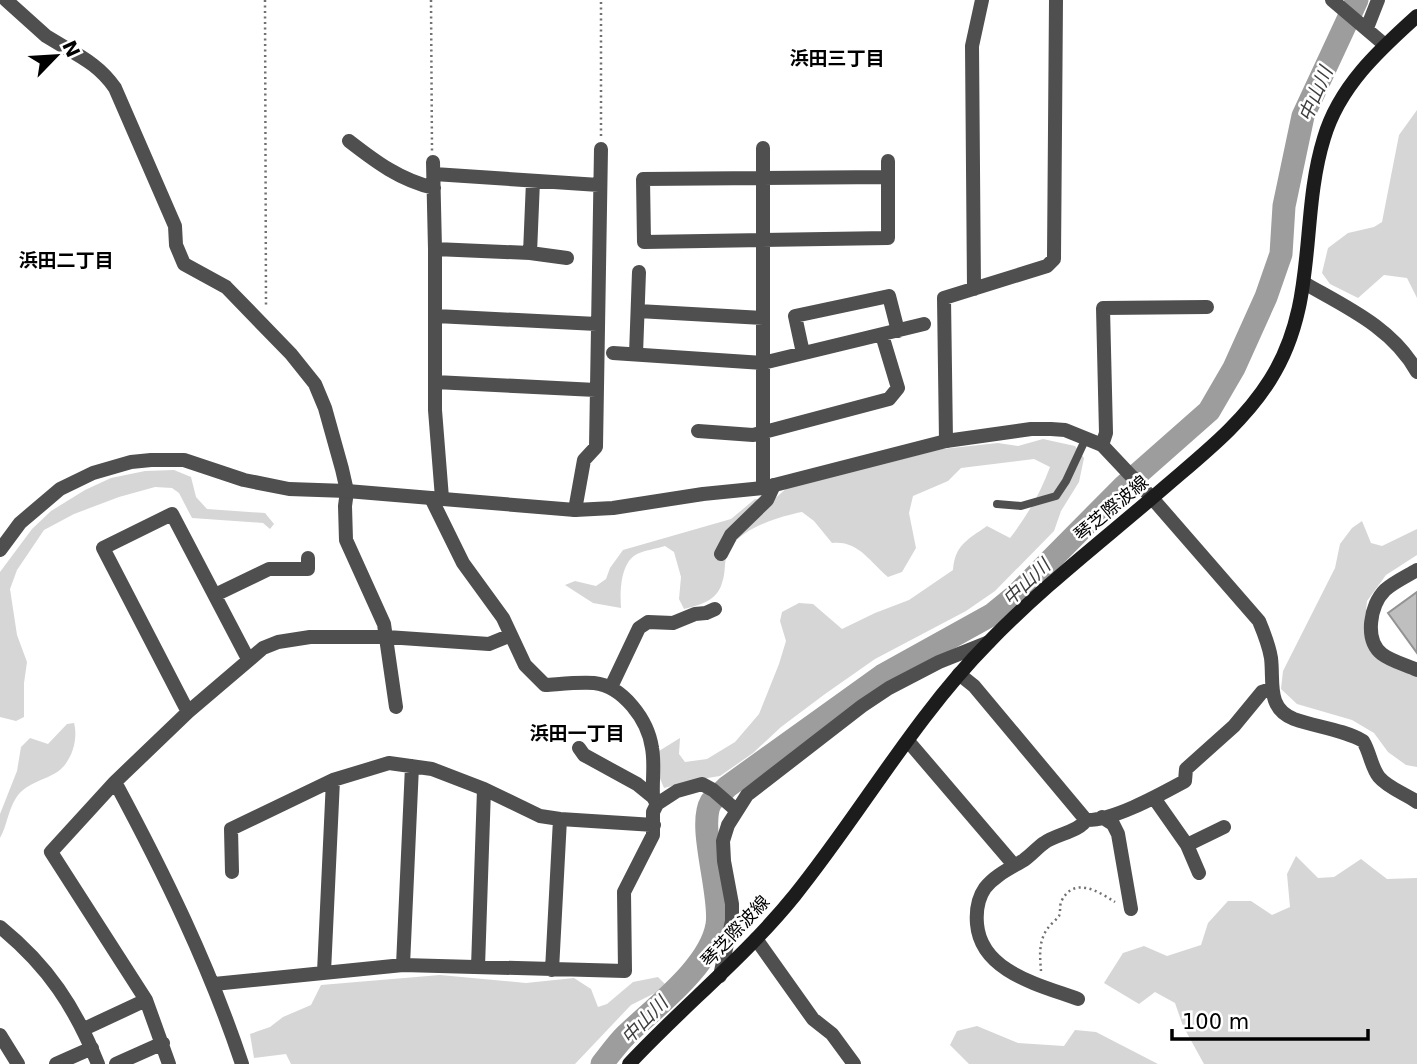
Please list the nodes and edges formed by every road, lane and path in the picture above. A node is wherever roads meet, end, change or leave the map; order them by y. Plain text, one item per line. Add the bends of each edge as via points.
1 (6, 0) edge
2 (265, 0) edge
3 (431, 0) edge
4 (601, 0) edge
5 (982, 0) edge
6 (1056, 0) edge
7 (1378, 0) edge
8 (1337, 4) edge
9 (1417, 16) edge
10 (1365, 26) junction
11 (1385, 44) junction
12 (349, 141) dead end
13 (763, 148) dead end
14 (601, 149) joint
15 (888, 161) dead end
16 (433, 175) junction
17 (888, 177) junction
18 (763, 178) junction
19 (533, 181) junction
20 (599, 185) junction
21 (763, 241) junction
22 (435, 249) junction
23 (530, 253) junction
24 (567, 258) dead end
25 (639, 272) dead end
26 (1304, 283) junction
27 (974, 289) junction
28 (1208, 307) dead end
29 (638, 311) junction
30 (436, 316) junction
31 (763, 318) junction
32 (261, 323) junction
33 (597, 324) junction
34 (924, 324) dead end
35 (898, 331) junction
36 (882, 335) junction
37 (613, 353) dead end
38 (636, 354) junction
39 (803, 354) junction
40 (763, 363) junction
41 (1417, 372) edge
42 (435, 382) junction
43 (596, 390) junction
44 (763, 430) junction
45 (698, 431) dead end
46 (1086, 438) junction
47 (946, 441) junction
48 (1102, 445) junction
49 (768, 487) junction
50 (347, 491) junction
51 (436, 498) junction
52 (1152, 498) junction
53 (997, 503) dead end
54 (575, 510) junction
55 (0, 550) edge
56 (721, 554) dead end
57 (308, 558) dead end
58 (1417, 570) edge
59 (215, 595) junction
60 (715, 609) dead end
61 (511, 635) junction
62 (387, 637) junction
63 (989, 642) junction
64 (248, 659) junction
65 (1417, 670) edge
66 (959, 674) junction
67 (611, 687) junction
68 (1271, 689) junction
69 (397, 707) dead end
70 (188, 712) junction
71 (908, 741) junction
72 (579, 748) dead end
73 (412, 766) junction
74 (333, 780) junction
75 (115, 782) junction
76 (484, 789) junction
77 (1154, 798) junction
78 (655, 800) junction
79 (1417, 802) edge
80 (732, 805) junction
81 (1102, 817) junction
82 (560, 819) junction
83 (1086, 820) junction
84 (654, 825) junction
85 (1224, 827) dead end
86 (1187, 845) junction
87 (1014, 865) junction
88 (232, 872) dead end
89 (1199, 873) dead end
90 (1131, 909) joint
91 (0, 926) edge
92 (756, 939) junction
93 (403, 965) junction
94 (478, 967) junction
95 (552, 970) junction
96 (324, 972) junction
97 (720, 976) junction
98 (214, 984) junction
99 (1043, 986) junction
100 (1078, 999) dead end
101 (146, 1000) junction
102 (85, 1029) junction
103 (0, 1035) edge
104 (163, 1043) junction
105 (92, 1048) junction
106 (14, 1063) edge
107 (56, 1064) edge
108 (98, 1064) edge
109 (116, 1064) edge
110 (169, 1064) edge
111 (242, 1064) edge
112 (629, 1064) edge
113 (854, 1064) edge

1 - 32 street via 31,24 107,76 174,226 184,264 226,287
2 - 32 path via 266,315
3 - 16 path
4 - 14 path
5 - 27 street via 972,46
6 - 27 street via 1054,259 1047,266
7 - 10 street
8 - 10 street
9 - 11 main road, 琴芝際波線
10 - 11 street
11 - 26 main road, 琴芝際波線 via 1343,96 1324,138
12 - 16 street via 382,167 415,183
13 - 18 street
14 - 20 street
15 - 17 street
16 - 19 street
16 - 22 street
17 - 18 street
17 - 21 street via 888,238
18 - 21 street
18 - 21 street via 643,179 643,242
19 - 20 street
19 - 23 street
20 - 33 street
21 - 31 street
22 - 23 street
22 - 30 street
23 - 24 street
25 - 29 street
26 - 41 street via 1387,334
26 - 52 main road, 琴芝際波線 via 1294,325 1270,380 1217,442
27 - 47 street via 944,298
28 - 48 street via 1103,308 1106,433
29 - 31 street
29 - 38 street
30 - 33 street
30 - 42 street
31 - 40 street
32 - 50 street via 315,384
33 - 43 street
34 - 35 street
35 - 36 street
35 - 39 street via 889,296 795,316
36 - 39 street
36 - 44 street via 898,388 889,399
37 - 38 street
38 - 40 street
39 - 40 street
40 - 44 street
42 - 43 street
42 - 51 street
43 - 54 street via 596,447 584,460
44 - 45 street via 753,435
44 - 49 street
46 - 47 street via 1065,430 1031,429
46 - 48 street
46 - 53 lane via 1056,496 1021,506
47 - 49 street
48 - 52 street
49 - 54 street
49 - 56 street via 767,500 732,535
50 - 51 street
50 - 55 street via 271,487 184,460 131,462 60,489 20,523
50 - 62 street via 346,540
51 - 54 street
51 - 61 street via 463,563
52 - 63 main road, 琴芝際波線
52 - 68 street via 1259,621 1271,658
57 - 59 street via 308,569 269,569
58 - 65 street via 1379,597 1370,632 1383,655
59 - 64 street
59 - 70 street via 172,514 103,548
60 - 67 street via 673,623 648,622 639,628
61 - 62 street via 489,643
61 - 67 street via 528,671 545,685
62 - 64 street via 294,639 262,649
62 - 69 street
63 - 66 main road, 琴芝際波線
63 - 80 street via 914,674 862,706
64 - 70 street
66 - 71 main road, 琴芝際波線
66 - 83 street via 974,685
67 - 78 street via 631,706 648,734
68 - 77 street via 1262,692 1234,726 1186,769 1185,781
68 - 79 street via 1282,712 1293,719 1363,741 1377,775
70 - 75 street
71 - 87 street
71 - 92 main road, 琴芝際波線 via 794,896
72 - 78 street via 583,755 637,784
73 - 74 street via 389,763
73 - 76 street
73 - 93 street
74 - 88 street via 231,828
74 - 96 street
75 - 98 street via 179,904
75 - 101 street via 51,852
76 - 82 street via 540,816
76 - 94 street
77 - 81 street
77 - 86 street
78 - 80 street via 702,784
78 - 84 street
80 - 97 street via 723,841 733,921
81 - 83 street
81 - 90 street via 1113,824 1118,835
82 - 84 street
82 - 95 street
83 - 87 street
84 - 95 street via 624,892 625,971
85 - 86 street
86 - 89 street
87 - 99 street via 984,889 976,917 978,933 992,958
90 - 99 path via 1093,889 1077,888 1065,896 1060,914 1042,937
91 - 102 street via 23,945
92 - 97 main road, 琴芝際波線
92 - 113 street via 813,1018 832,1034
93 - 94 street
93 - 96 street
94 - 95 street
96 - 98 street
97 - 112 main road, 琴芝際波線
98 - 111 street
99 - 100 street
101 - 102 street
101 - 104 street
102 - 105 street
103 - 106 street
104 - 109 street
104 - 110 street
105 - 107 street
105 - 108 street

